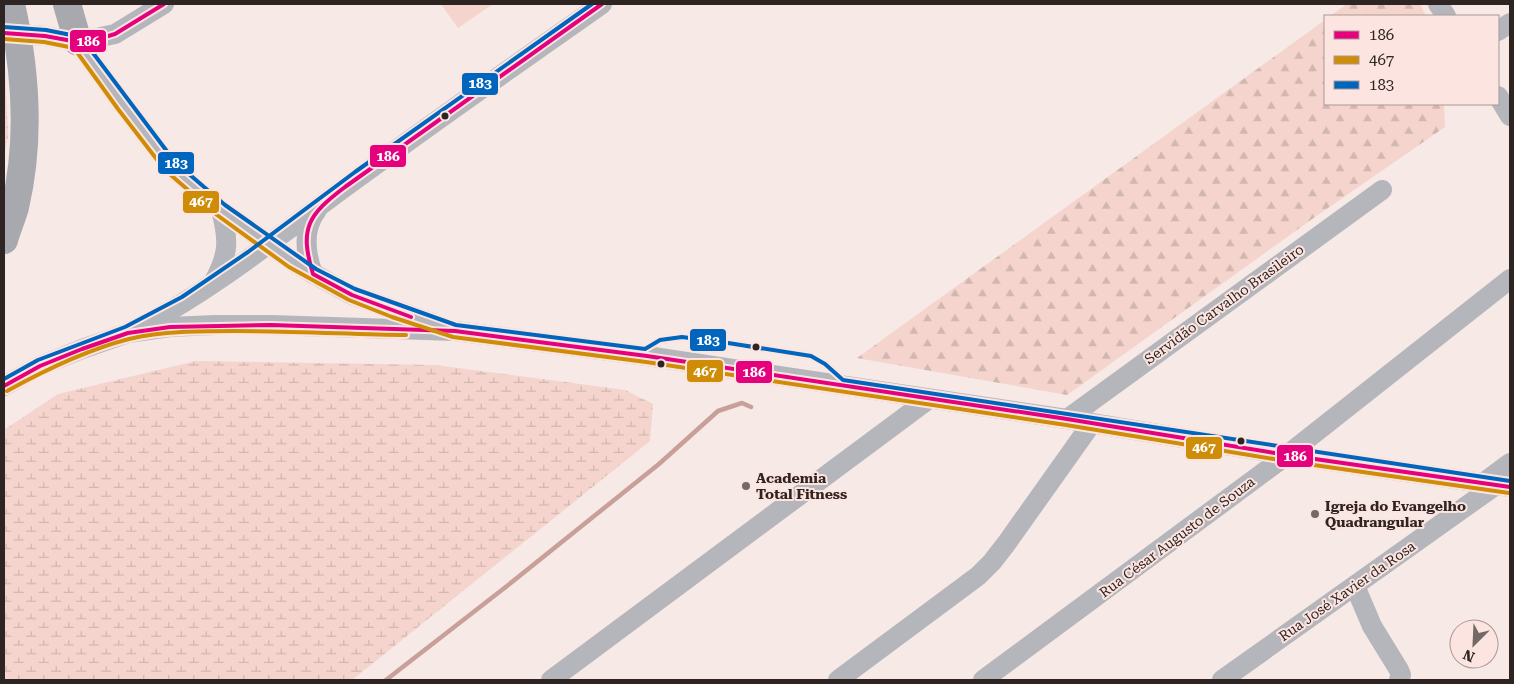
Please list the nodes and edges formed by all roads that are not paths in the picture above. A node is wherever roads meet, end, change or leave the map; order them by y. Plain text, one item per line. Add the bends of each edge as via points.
1 (12, 4) edge
2 (67, 4) edge
3 (164, 4) edge
4 (602, 4) edge
5 (1438, 4) edge
6 (1445, 15) edge
7 (1510, 23) edge
8 (1499, 30) edge
9 (4, 32) edge
10 (78, 42) junction
11 (1499, 98) edge
12 (1510, 116) edge
13 (1382, 190) dead end
14 (322, 205) junction
15 (221, 210) junction
16 (4, 240) edge
17 (268, 244) junction
18 (313, 274) junction
19 (1510, 279) edge
20 (212, 284) junction
21 (455, 331) junction
22 (128, 333) junction
23 (4, 386) edge
24 (929, 398) junction
25 (1067, 419) junction
26 (1092, 423) junction
27 (1287, 455) junction
28 (1510, 463) edge
29 (1496, 485) edge
30 (1355, 586) junction
31 (551, 680) edge
32 (838, 680) edge
33 (983, 680) edge
34 (1222, 680) edge
35 (1399, 680) edge

1 - 16 highway via 24,75 26,114 22,168 15,208
2 - 10 highway
3 - 10 street via 115,34
4 - 14 street
5 - 6 street
7 - 8 street
9 - 10 street
10 - 15 street via 170,166
11 - 12 street
13 - 25 street, Servidão Carvalho Brasileiro
14 - 17 street
14 - 18 street via 312,216 307,230 308,260
15 - 17 street
15 - 20 street via 227,245 223,266
17 - 18 street
17 - 20 street
18 - 21 street via 352,295
19 - 27 street, Rua César Augusto de Souza
20 - 22 street
21 - 22 street via 215,325
21 - 24 street
22 - 23 street via 40,366
24 - 25 street
24 - 31 street
25 - 26 street
26 - 27 street
26 - 32 street via 992,562 978,576
27 - 29 street
27 - 33 street, Rua César Augusto de Souza
28 - 29 street, Rua José Xavier da Rosa
29 - 30 street, Rua José Xavier da Rosa
30 - 34 street, Rua José Xavier da Rosa
30 - 35 street via 1372,626 1399,670

